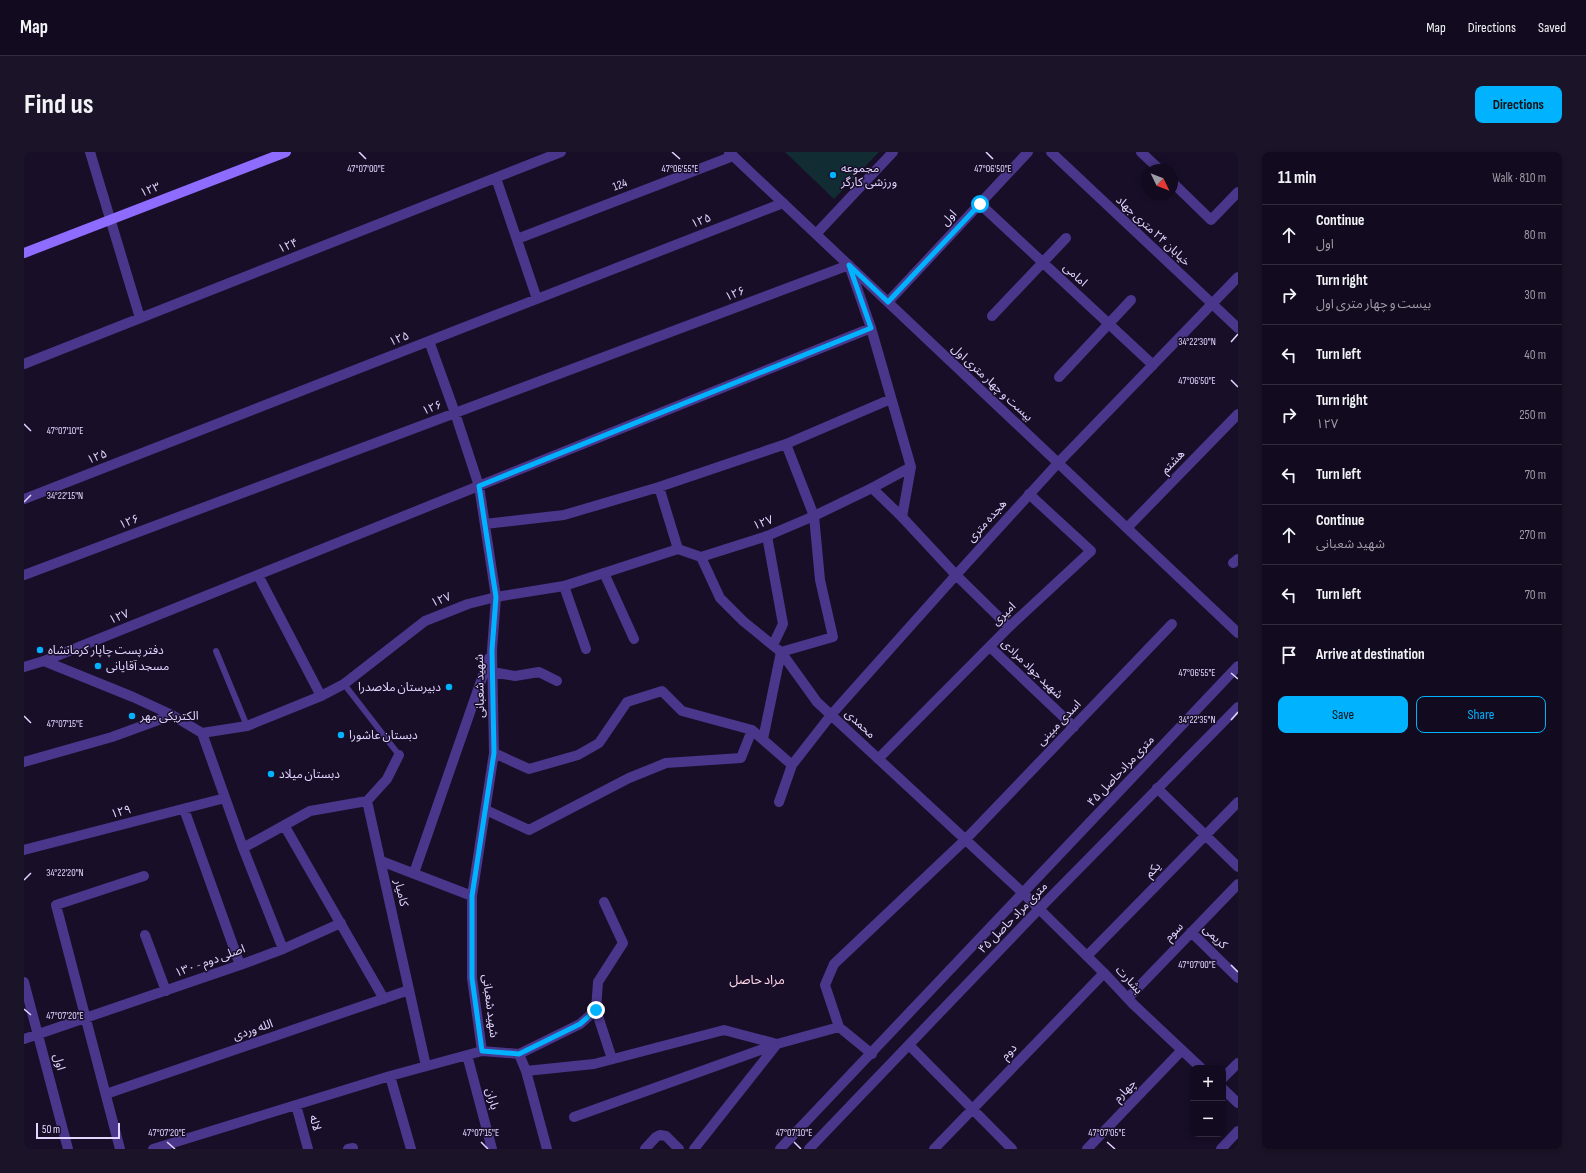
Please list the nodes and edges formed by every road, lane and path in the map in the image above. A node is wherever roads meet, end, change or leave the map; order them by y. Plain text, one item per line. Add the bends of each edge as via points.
1 (90, 152) edge
2 (286, 152) edge
3 (561, 152) edge
4 (893, 152) edge
5 (1028, 152) edge
6 (1051, 152) edge
7 (731, 154) edge
8 (1147, 154) edge
9 (545, 155) edge
10 (1155, 164) edge
11 (496, 178) junction
12 (1178, 188) edge
13 (1238, 192) edge
14 (783, 203) junction
15 (980, 204) junction
16 (109, 219) junction
17 (816, 234) junction
18 (1066, 238) dead end
19 (517, 239) junction
20 (24, 253) edge
21 (1043, 262) junction
22 (849, 265) junction
23 (1238, 277) edge
24 (537, 299) junction
25 (1131, 300) dead end
26 (888, 302) junction
27 (1212, 304) junction
28 (992, 316) dead end
29 (140, 318) junction
30 (1109, 324) junction
31 (871, 328) junction
32 (1238, 328) edge
33 (429, 341) junction
34 (24, 364) edge
35 (1153, 365) junction
36 (1059, 377) dead end
37 (891, 399) junction
38 (455, 413) junction
39 (1238, 414) edge
40 (786, 444) junction
41 (1058, 463) junction
42 (911, 467) junction
43 (479, 486) junction
44 (659, 487) junction
45 (872, 488) junction
46 (1029, 494) junction
47 (24, 499) edge
48 (814, 516) junction
49 (902, 516) junction
50 (485, 524) junction
51 (1127, 528) junction
52 (767, 536) junction
53 (678, 549) junction
54 (701, 557) junction
55 (604, 573) junction
56 (24, 575) edge
57 (258, 575) junction
58 (956, 575) junction
59 (564, 586) junction
60 (496, 597) junction
61 (1172, 624) dead end
62 (1009, 627) junction
63 (1238, 633) edge
64 (634, 639) dead end
65 (990, 647) junction
66 (586, 649) dead end
67 (777, 649) junction
68 (492, 650) junction
69 (216, 651) dead end
70 (44, 661) junction
71 (24, 666) edge
72 (1238, 666) edge
73 (492, 672) junction
74 (557, 681) dead end
75 (344, 684) junction
76 (321, 696) junction
77 (1238, 707) edge
78 (172, 715) junction
79 (831, 715) junction
80 (247, 726) junction
81 (1074, 727) junction
82 (752, 730) junction
83 (202, 733) junction
84 (763, 739) junction
85 (494, 753) junction
86 (399, 755) joint
87 (878, 758) junction
88 (24, 762) edge
89 (792, 765) junction
90 (1157, 788) junction
91 (225, 798) junction
92 (367, 801) junction
93 (780, 802) dead end
94 (1238, 802) edge
95 (184, 809) junction
96 (486, 810) junction
97 (284, 825) junction
98 (1206, 836) junction
99 (965, 840) junction
100 (243, 848) junction
101 (24, 850) edge
102 (381, 861) junction
103 (1238, 867) edge
104 (414, 874) junction
105 (144, 876) dead end
106 (1238, 884) edge
107 (1023, 893) junction
108 (472, 896) junction
109 (604, 902) dead end
110 (1040, 909) junction
111 (341, 923) junction
112 (1191, 932) junction
113 (145, 935) dead end
114 (283, 949) junction
115 (1087, 956) junction
116 (240, 965) junction
117 (1104, 973) junction
118 (1238, 978) edge
119 (24, 982) edge
120 (409, 990) junction
121 (166, 991) junction
122 (1128, 998) junction
123 (384, 999) junction
124 (596, 1010) junction
125 (86, 1017) junction
126 (839, 1027) junction
127 (38, 1034) junction
128 (24, 1039) edge
129 (778, 1044) junction
130 (909, 1045) junction
131 (1182, 1050) junction
132 (482, 1051) junction
133 (519, 1054) junction
134 (872, 1054) junction
135 (467, 1055) junction
136 (612, 1059) junction
137 (1238, 1063) edge
138 (1198, 1065) edge
139 (426, 1066) junction
140 (526, 1072) junction
141 (1226, 1075) edge
142 (390, 1076) junction
143 (1226, 1093) edge
144 (106, 1094) junction
145 (1238, 1103) edge
146 (296, 1105) junction
147 (972, 1109) junction
148 (574, 1117) dead end
149 (1238, 1131) edge
150 (68, 1149) edge
151 (120, 1149) edge
152 (153, 1149) edge
153 (308, 1149) edge
154 (411, 1149) edge
155 (492, 1149) edge
156 (547, 1149) edge
157 (645, 1149) edge
158 (679, 1149) edge
159 (694, 1149) edge
160 (780, 1149) edge
161 (809, 1149) edge
162 (934, 1149) edge
163 (1012, 1149) edge
164 (1087, 1149) edge
165 (1221, 1149) edge

1 - 16 street
2 - 16 main road, ۱۲۳
3 - 9 street, ۱۲۴
4 - 17 street
5 - 15 street, اول
6 - 27 street, خیابان ۲۴ متری جهاد
7 - 14 street, بیست و چهار متری اول
7 - 19 street, 124
8 - 10 street
9 - 11 street, ۱۲۴
11 - 19 street
11 - 29 street, ۱۲۴
12 - 13 street via 1211,220
14 - 17 street, بیست و چهار متری اول
14 - 24 street, ۱۲۵
15 - 21 street, امامی
15 - 26 street, اول
16 - 20 main road, ۱۲۳
16 - 29 street
17 - 22 street, بیست و چهار متری اول
18 - 21 street
19 - 24 street
21 - 28 street
21 - 30 street, امامی
22 - 26 street, بیست و چهار متری اول
22 - 31 street
22 - 38 street, ۱۲۶
23 - 27 street, هجده متری
24 - 33 street, ۱۲۵
25 - 30 street
26 - 41 street, بیست و چهار متری اول
27 - 32 street, خیابان ۲۴ متری جهاد
27 - 35 street, هجده متری
29 - 34 street, ۱۲۴
30 - 35 street, امامی
30 - 36 street
31 - 37 street
31 - 43 street, ۱۲۷
33 - 38 street, شهید شعبانی
33 - 47 street, ۱۲۵
35 - 41 street, هجده متری
37 - 40 street
37 - 42 street
38 - 43 street, شهید شعبانی
38 - 56 street, ۱۲۶
39 - 51 street, هشتم
40 - 44 street
40 - 48 street
41 - 46 street, هجده متری
41 - 51 street, بیست و چهار متری اول
42 - 45 street, ۱۲۷
42 - 49 street
43 - 50 street, شهید شعبانی
43 - 57 street, ۱۲۷
44 - 50 street via 564,515
44 - 53 street
45 - 48 street, ۱۲۷
45 - 49 street
46 - 58 street, هجده متری
46 - 62 street, امیری via 1090,551
48 - 52 street, ۱۲۷
48 - 67 street via 820,580 834,637
49 - 58 street
50 - 60 street, شهید شعبانی
51 - 63 street, بیست و چهار متری اول
52 - 54 street, ۱۲۷
52 - 67 street via 783,624
53 - 54 street
53 - 55 street, ۱۲۷
54 - 67 street, محمدی via 720,598
55 - 59 street, ۱۲۷
55 - 64 street
57 - 70 street, ۱۲۷
57 - 76 street
58 - 62 street
58 - 79 street, هجده متری
59 - 60 street, ۱۲۷
59 - 66 street
60 - 68 street, شهید شعبانی
60 - 75 street, ۱۲۷ via 468,604 425,621
61 - 81 street, اسدی مبینی
62 - 65 street, امیری
65 - 81 street, شهید جواد مرادی
65 - 87 street, امیری
67 - 79 street, محمدی via 817,702
67 - 84 street
68 - 73 street, شهید شعبانی
68 - 104 street
69 - 80 lane
70 - 71 street, ۱۲۷
70 - 78 street
72 - 107 street, ۴۵ متری مرادحاصل
73 - 74 street via 515,676 539,672
73 - 85 street, شهید شعبانی
75 - 76 street, ۱۲۷
75 - 86 lane
76 - 80 street, ۱۲۷
77 - 90 street, ۴۵ متری مراد حاصل
78 - 83 street
78 - 88 street
79 - 87 street, محمدی
79 - 89 street, هجده متری
80 - 83 street, ۱۲۷
81 - 99 street, اسدی مبینی
82 - 84 street
82 - 85 street via 682,711 662,691 627,702 599,743 578,756 529,769
82 - 96 street via 741,758 666,763 629,778 529,830
83 - 91 street
84 - 89 street
85 - 96 street, شهید شعبانی
86 - 92 street via 387,779
87 - 99 street, محمدی
89 - 93 street, هجده متری
90 - 98 street
90 - 110 street, ۴۵ متری مراد حاصل
91 - 95 street, ۱۲۹
91 - 100 street
92 - 97 street via 310,811
92 - 102 street, کامیار
94 - 98 street, یکم
95 - 101 street, ۱۲۹
95 - 116 street
96 - 108 street, شهید شعبانی
97 - 100 street
97 - 111 street
98 - 103 street
98 - 115 street, یکم
99 - 107 street, محمدی
99 - 126 street, اسدی مبینی via 834,964 825,985
100 - 114 street
102 - 104 street
102 - 120 street, کامیار
104 - 108 street
105 - 125 street via 56,904
106 - 112 street, سوم
107 - 110 street, محمدی
107 - 134 street, ۴۵ متری مراد حاصل
108 - 132 street, شهید شعبانی via 472,978
109 - 124 street via 623,943 598,982
110 - 115 street, بشارت
110 - 130 street, ۴۵ متری مراد حاصل
111 - 114 street, اصلی دوم - ۱۳۰
111 - 123 street
112 - 118 street, کریمی
112 - 122 street, سوم
113 - 121 street
114 - 116 street, اصلی دوم - ۱۳۰
115 - 117 street, بشارت
116 - 121 street, اصلی دوم - ۱۳۰
117 - 122 street, بشارت
117 - 147 street, دوم
119 - 127 street, اول
120 - 123 street, الله وردی
120 - 139 street, کامیار
121 - 125 street, اصلی دوم - ۱۳۰
122 - 131 street, بشارت
123 - 144 street, الله وردی
124 - 133 street via 580,1024
124 - 136 street
125 - 127 street, اصلی دوم - ۱۳۰
125 - 144 street
126 - 129 street
126 - 134 street
127 - 128 street, اصلی دوم - ۱۳۰
127 - 150 street, اول
129 - 136 street via 724,1030
129 - 148 street
129 - 159 street
130 - 147 street
130 - 161 street, ۴۵ متری مراد حاصل
131 - 138 street, بشارت
131 - 164 street, چهارم
132 - 133 street
132 - 135 street, شهید شعبانی
133 - 140 street
134 - 160 street, ۴۵ متری مراد حاصل
135 - 139 street, شهید شعبانی
135 - 155 street, باران
136 - 140 street via 594,1064
137 - 141 street
139 - 142 street, شهید شعبانی
140 - 156 street
142 - 146 street, شهید شعبانی
142 - 154 street
143 - 145 street
144 - 151 street
146 - 152 street, شهید شعبانی
146 - 153 street, لاله
147 - 162 street, دوم
147 - 163 street
149 - 165 street
157 - 158 street via 660,1135 666,1136

